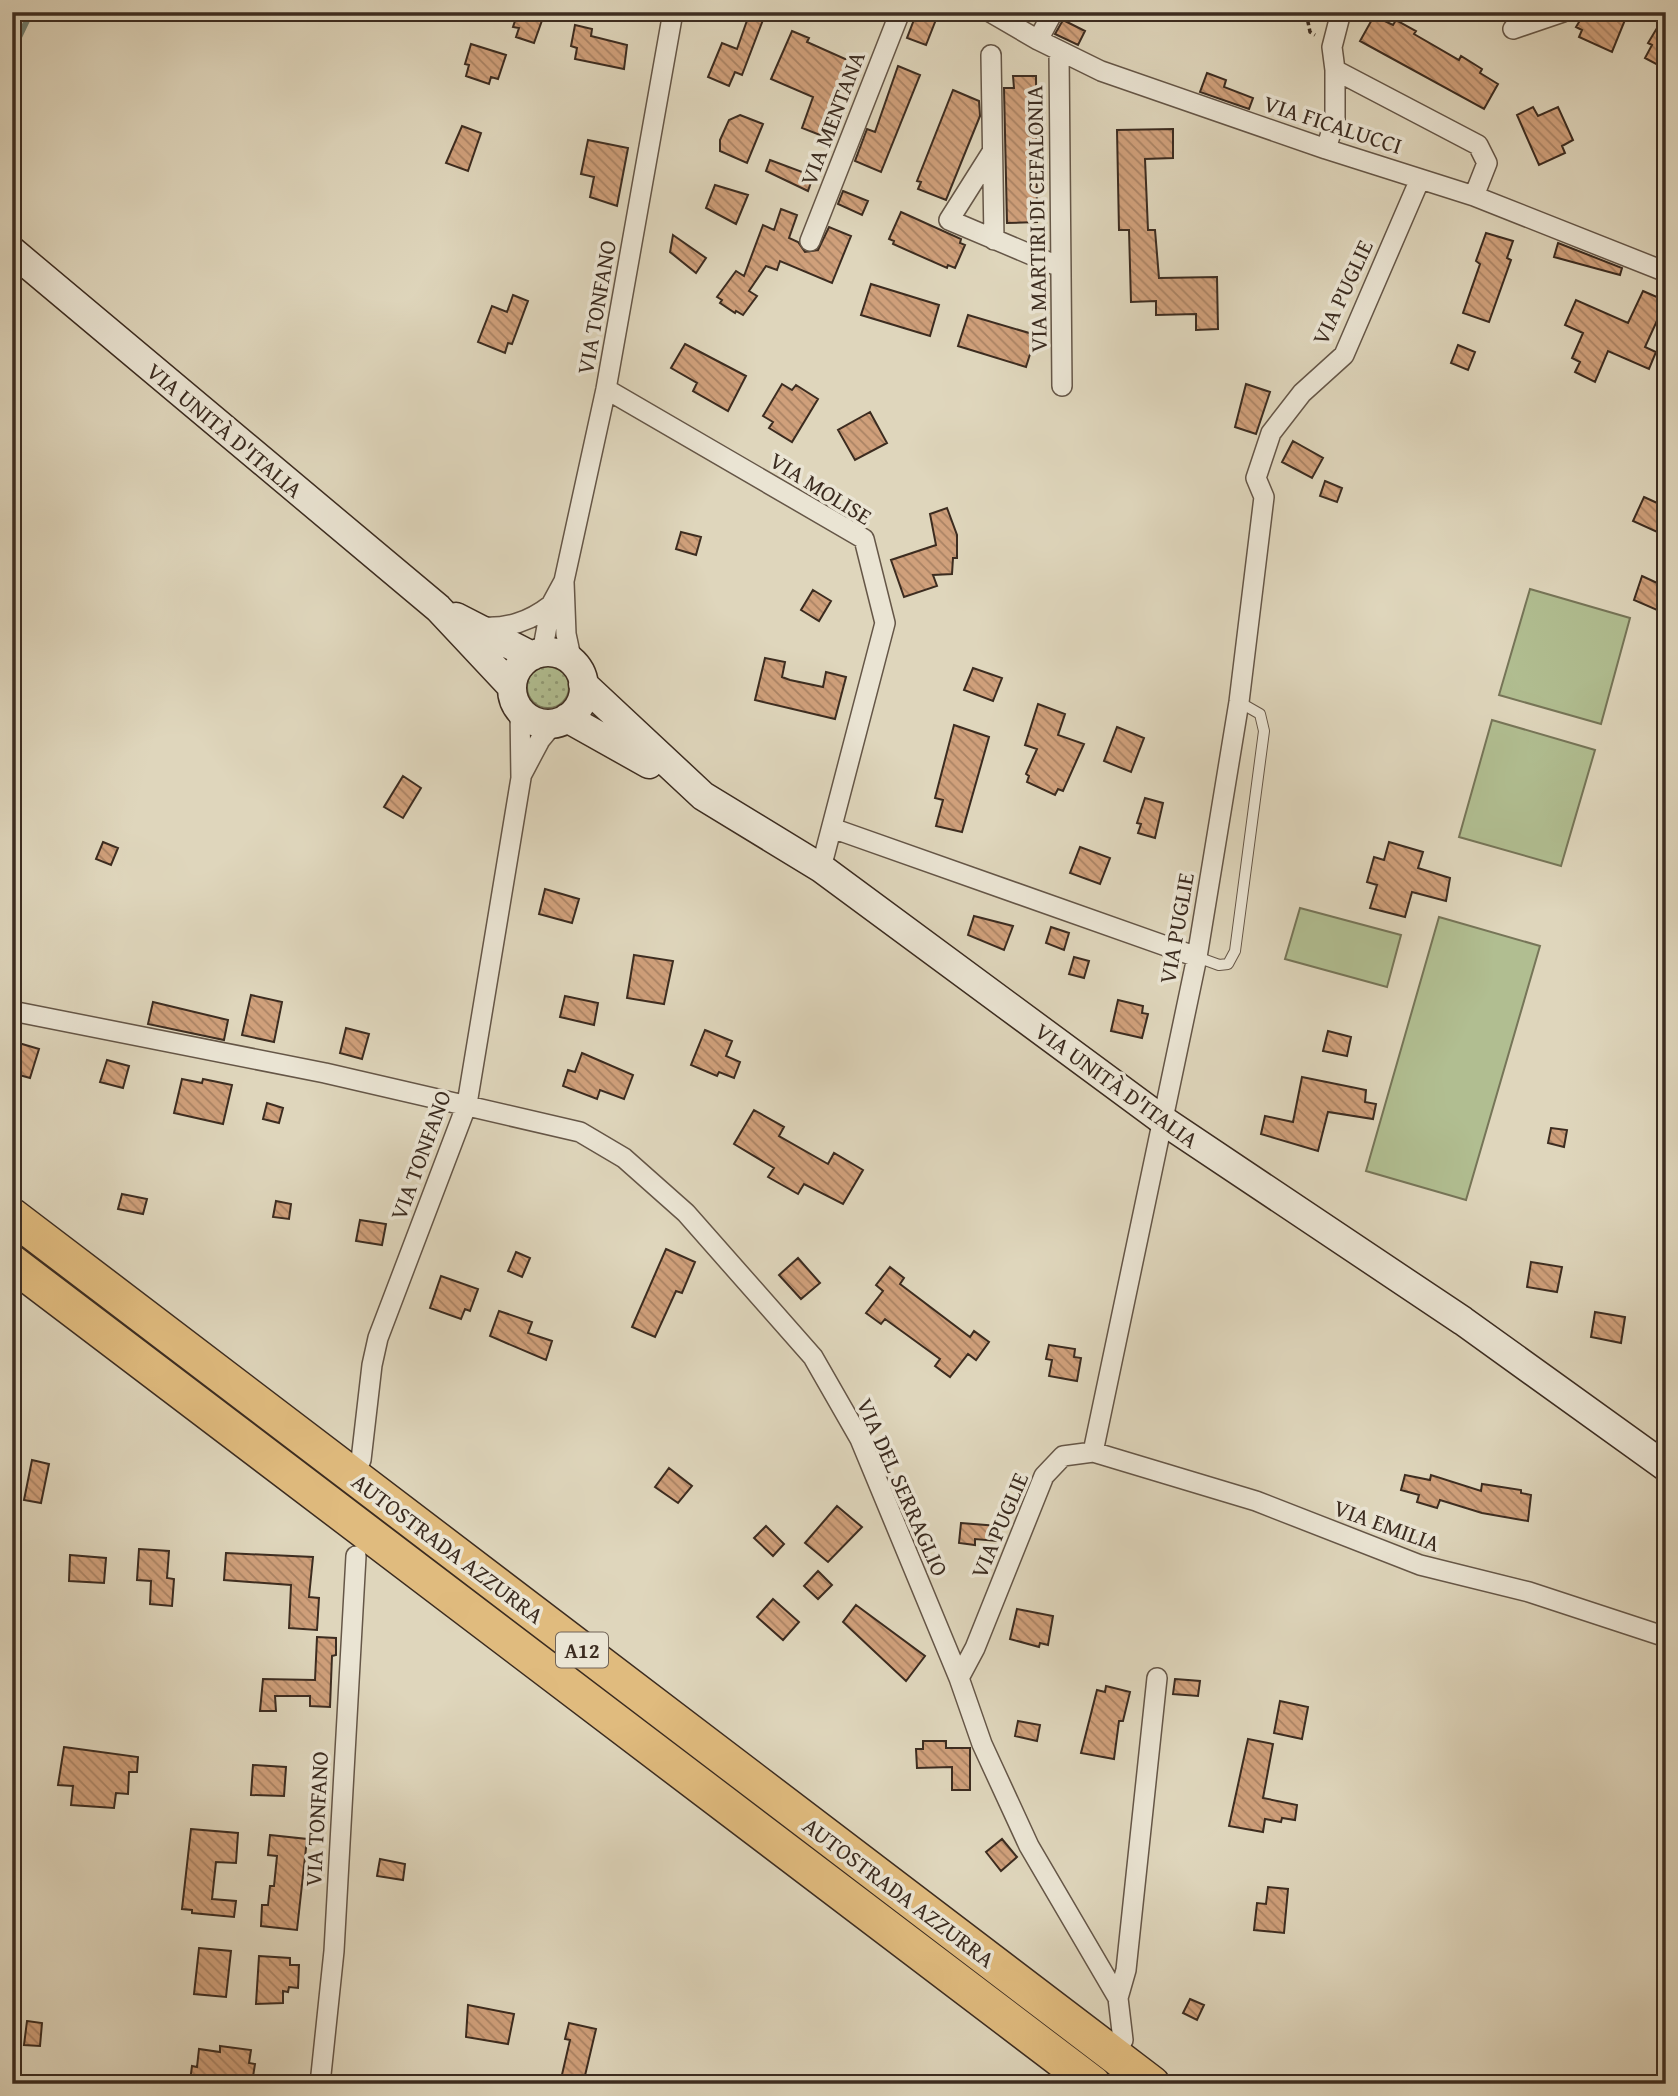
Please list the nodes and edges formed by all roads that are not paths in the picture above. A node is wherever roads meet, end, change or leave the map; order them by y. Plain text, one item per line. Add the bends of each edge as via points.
1 (673, 12) edge
2 (900, 12) edge
3 (990, 12) edge
4 (1053, 12) edge
5 (1341, 12) edge
6 (1563, 12) edge
7 (1513, 29) dead end
8 (1038, 40) junction
9 (1059, 51) junction
10 (991, 55) dead end
11 (1335, 70) junction
12 (1326, 149) junction
13 (992, 152) junction
14 (1420, 178) junction
15 (1474, 195) junction
16 (994, 240) junction
17 (810, 241) dead end
18 (12, 251) edge
19 (1060, 267) junction
20 (1666, 272) edge
21 (1062, 387) dead end
22 (606, 389) junction
23 (564, 581) junction
24 (551, 605) junction
25 (438, 608) junction
26 (475, 626) junction
27 (537, 655) junction
28 (578, 673) junction
29 (516, 699) junction
30 (1240, 702) junction
31 (561, 721) junction
32 (521, 778) junction
33 (703, 796) junction
34 (832, 828) junction
35 (821, 868) junction
36 (1198, 957) junction
37 (12, 1011) edge
38 (467, 1104) junction
39 (1161, 1119) junction
40 (12, 1216) edge
41 (12, 1263) edge
42 (1093, 1452) junction
43 (361, 1460) dead end
44 (1666, 1468) edge
45 (356, 1556) dead end
46 (1666, 1637) edge
47 (959, 1678) junction
48 (1157, 1678) dead end
49 (1118, 1998) junction
50 (1123, 2040) dead end
51 (320, 2084) edge
52 (1093, 2084) edge
53 (1152, 2084) edge

1 - 22 street, VIA TONFANO
2 - 17 street, VIA MENTANA
3 - 8 street, VIA FICALUCCI
4 - 8 street
5 - 11 street via 1332,47
6 - 7 street
8 - 9 street, VIA FICALUCCI
9 - 12 street, VIA FICALUCCI via 1101,71
9 - 19 street, VIA MARTIRI DI CEFALONIA
10 - 13 street
11 - 12 street via 1335,120
11 - 15 street via 1478,145 1487,163
12 - 14 street, VIA FICALUCCI
13 - 16 street
13 - 16 street via 949,220
14 - 15 street, VIA FICALUCCI
14 - 30 street, VIA PUGLIE via 1344,355 1302,393 1271,433 1256,478 1264,497
15 - 20 street, VIA FICALUCCI
16 - 19 street
18 - 25 main road, VIA UNITÀ D'ITALIA
19 - 21 street, VIA MARTIRI DI CEFALONIA
22 - 23 street, VIA TONFANO
22 - 34 street, VIA MOLISE via 864,539 885,623
23 - 24 street, VIA TONFANO
23 - 28 street via 566,634
24 - 26 street via 511,626
24 - 27 street, VIA TONFANO
25 - 26 main road
25 - 29 main road
26 - 27 main road
27 - 28 main road via 558,654
27 - 29 main road via 518,669
28 - 31 main road via 579,706
28 - 33 main road, VIA UNITÀ D'ITALIA
29 - 31 main road via 538,723
29 - 32 street
30 - 36 street, VIA PUGLIE
30 - 36 lane via 1260,714 1264,731 1235,951 1228,964
31 - 32 street via 540,740
31 - 33 main road
32 - 38 street, VIA TONFANO
33 - 35 main road, VIA UNITÀ D'ITALIA
34 - 35 street, VIA MOLISE
34 - 36 street
35 - 39 main road, VIA UNITÀ D'ITALIA
36 - 39 street, VIA PUGLIE
37 - 38 street, VIA DEL SERRAGLIO
38 - 43 street, VIA TONFANO via 378,1338
38 - 47 street, VIA DEL SERRAGLIO via 580,1132 624,1158 686,1213 813,1357 859,1438
39 - 42 street, VIA PUGLIE
39 - 44 main road, VIA UNITÀ D'ITALIA via 1463,1321
40 - 53 highway, AUTOSTRADA AZZURRA / A12
41 - 52 highway, AUTOSTRADA AZZURRA / A12
42 - 46 street, VIA EMILIA via 1256,1501 1420,1565 1529,1592
42 - 47 street, VIA PUGLIE via 1063,1456 1044,1476
45 - 51 street, VIA TONFANO via 334,1951
47 - 49 street, VIA DEL SERRAGLIO via 982,1744 1029,1846
48 - 49 street, VIA DEL SERRAGLIO via 1126,1970
49 - 50 street, VIA DEL SERRAGLIO

